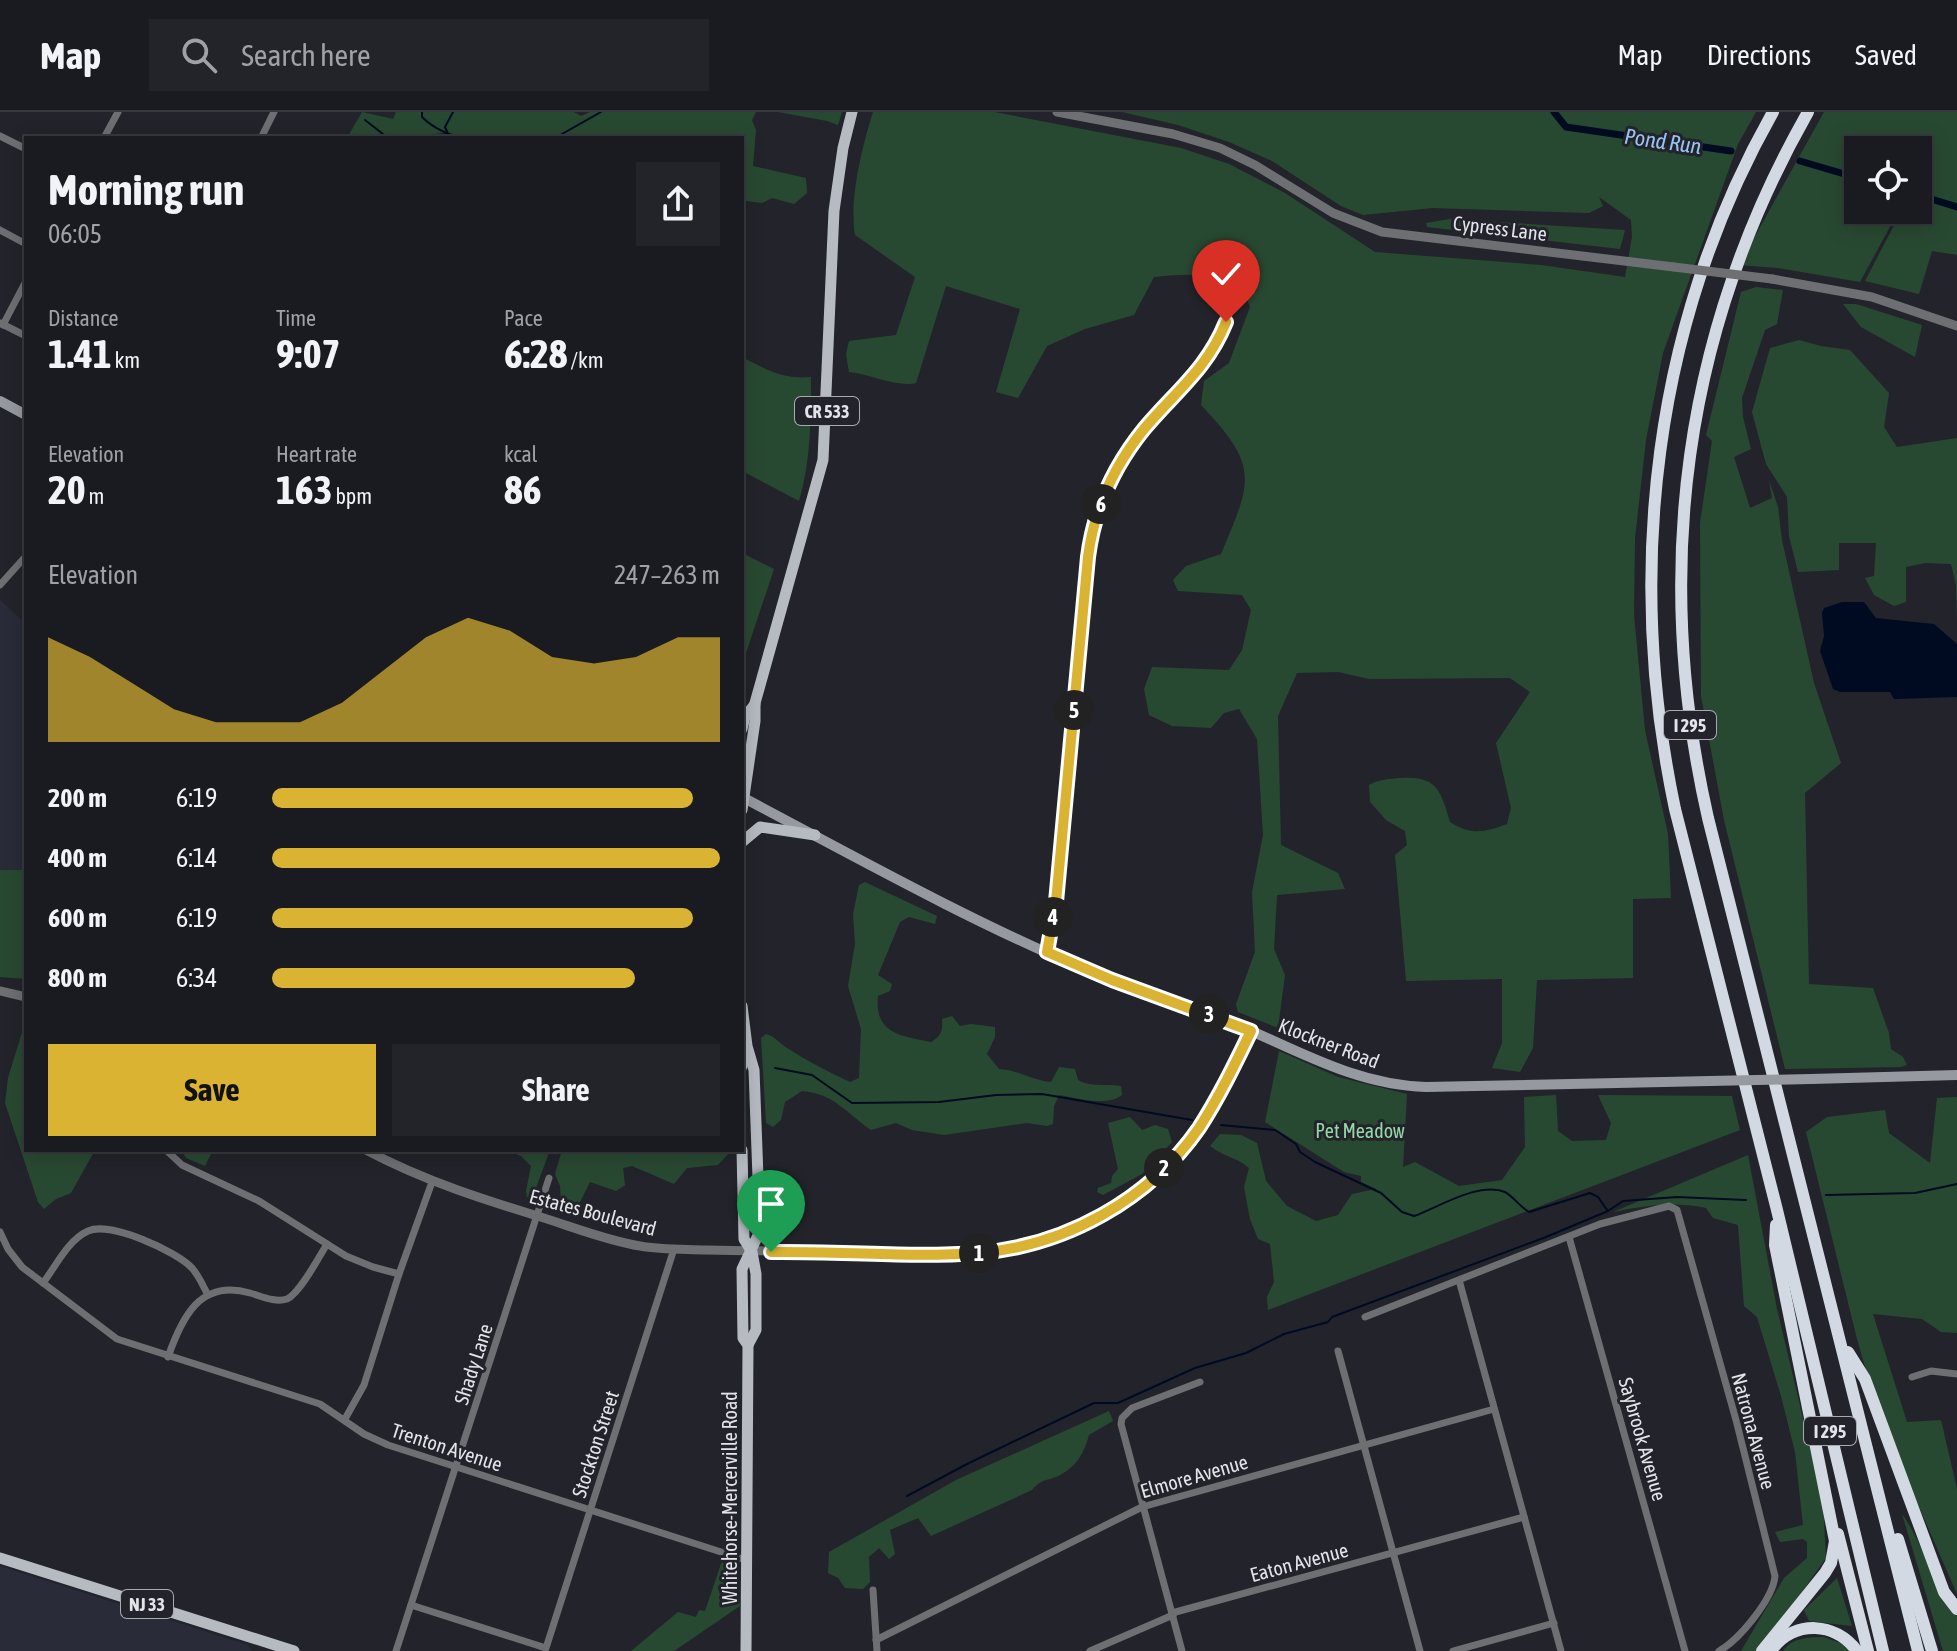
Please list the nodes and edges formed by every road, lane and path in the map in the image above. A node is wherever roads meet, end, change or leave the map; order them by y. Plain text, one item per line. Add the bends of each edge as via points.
1 (118, 112) edge
2 (274, 112) edge
3 (852, 112) edge
4 (1057, 112) edge
5 (1773, 112) edge
6 (1808, 112) edge
7 (0, 136) edge
8 (105, 136) edge
9 (262, 136) edge
10 (24, 148) edge
11 (0, 230) edge
12 (24, 243) edge
13 (24, 285) edge
14 (1226, 322) dead end
15 (2, 324) edge
16 (1957, 326) edge
17 (24, 335) edge
18 (0, 401) edge
19 (24, 414) edge
20 (24, 558) edge
21 (0, 585) edge
22 (755, 703) junction
23 (744, 721) edge
24 (744, 785) edge
25 (744, 798) edge
26 (815, 835) junction
27 (744, 840) edge
28 (1047, 952) junction
29 (0, 991) edge
30 (24, 997) edge
31 (744, 1022) edge
32 (1251, 1031) junction
33 (747, 1046) junction
34 (744, 1058) edge
35 (1957, 1075) edge
36 (168, 1152) edge
37 (742, 1152) edge
38 (384, 1154) edge
39 (549, 1178) dead end
40 (432, 1182) junction
41 (1777, 1210) junction
42 (538, 1216) junction
43 (0, 1232) edge
44 (1569, 1237) junction
45 (327, 1244) junction
46 (674, 1249) junction
47 (752, 1252) junction
48 (399, 1274) junction
49 (1459, 1280) junction
50 (43, 1283) junction
51 (208, 1295) junction
52 (1365, 1317) dead end
53 (1842, 1343) junction
54 (1338, 1351) dead end
55 (168, 1357) junction
56 (1957, 1374) edge
57 (1912, 1377) dead end
58 (1200, 1382) dead end
59 (1494, 1409) junction
60 (345, 1419) junction
61 (1362, 1445) junction
62 (456, 1467) junction
63 (1826, 1489) junction
64 (1142, 1507) junction
65 (590, 1510) junction
66 (1524, 1517) junction
67 (1393, 1553) junction
68 (0, 1558) edge
69 (746, 1560) junction
70 (873, 1590) dead end
71 (411, 1605) junction
72 (1957, 1609) edge
73 (1172, 1614) junction
74 (1554, 1623) junction
75 (876, 1640) junction
76 (256, 1645) edge
77 (1924, 1648) edge
78 (294, 1651) edge
79 (396, 1651) edge
80 (746, 1651) edge
81 (877, 1651) edge
82 (1090, 1651) edge
83 (1182, 1651) edge
84 (1420, 1651) edge
85 (1453, 1651) edge
86 (1561, 1651) edge
87 (1685, 1651) edge
88 (1719, 1651) edge
89 (1762, 1651) edge
90 (1771, 1651) edge
91 (1857, 1651) edge
92 (1868, 1651) edge
93 (1883, 1651) edge

1 - 8 street
2 - 9 street
3 - 22 main road, CR 533 via 834,211 823,460
4 - 16 street, Cypress Lane, bridge via 1220,148 1342,218 1382,232 1772,279 1872,297
5 - 41 highway, I 295 via 1716,230 1680,343 1657,467 1650,604 1653,673 1668,775
6 - 53 highway, I 295 via 1748,232 1706,364 1685,485 1680,619 1703,796
7 - 10 street
11 - 12 street
13 - 15 street
14 - 28 street via 1203,366 1136,440 1097,516 1088,557
15 - 17 street
18 - 19 main road
20 - 21 street
22 - 23 main road, CR 533
22 - 24 main road, CR 533
25 - 26 main road, Klockner Road
26 - 27 main road via 760,827
26 - 28 main road, Klockner Road
28 - 32 main road, Klockner Road
29 - 30 street
31 - 33 main road, Whitehorse-Mercerville Road
32 - 35 main road, Klockner Road, bridge via 1349,1074 1400,1085
32 - 47 street, Estates Boulevard via 1222,1090 1184,1146 1135,1193 1082,1225 1038,1242 976,1253
33 - 34 main road, Whitehorse-Mercerville Road
33 - 47 main road, Whitehorse-Mercerville Road via 754,1070 760,1231
36 - 45 street via 182,1165 242,1192
37 - 47 main road, Whitehorse-Mercerville Road via 744,1239
38 - 40 street, Estates Boulevard
39 - 42 street, Shady Lane
40 - 42 street, Estates Boulevard
40 - 48 street
41 - 63 highway via 1775,1245
41 - 93 highway, I 295
42 - 46 street, Estates Boulevard via 621,1242
42 - 62 street, Shady Lane
43 - 50 street, Trenton Avenue via 14,1259
44 - 49 street
44 - 87 street, Saybrook Avenue
44 - 88 street, Natrona Avenue via 1669,1206 1677,1210 1775,1576 1740,1635
45 - 48 street via 360,1263
45 - 51 street via 286,1299 234,1290
46 - 47 street, Estates Boulevard
46 - 65 street, Stockton Street
47 - 69 main road, Whitehorse-Mercerville Road via 742,1269 743,1338 748,1345
48 - 60 street via 364,1385
49 - 52 street
49 - 59 street
50 - 51 street via 80,1236 110,1228 185,1262
50 - 55 street, Trenton Avenue via 117,1339
51 - 55 street via 187,1313
53 - 72 highway via 1865,1379 1944,1592
53 - 77 highway, I 295
54 - 61 street
55 - 60 street, Trenton Avenue via 305,1398
56 - 57 street via 1931,1371
58 - 64 street via 1132,1408 1122,1418
59 - 61 street, Elmore Avenue
59 - 66 street
60 - 62 street, Trenton Avenue via 388,1445
61 - 64 street, Elmore Avenue
61 - 67 street
62 - 65 street, Trenton Avenue
62 - 71 street, Shady Lane
63 - 89 highway via 1835,1541 1831,1563
63 - 92 highway
64 - 73 street
64 - 75 street, Elmore Avenue
65 - 69 street, Trenton Avenue
65 - 71 street, Stockton Street via 546,1648
66 - 67 street, Eaton Avenue
66 - 74 street
67 - 73 street, Eaton Avenue
67 - 84 street
68 - 76 main road, NJ 33
69 - 80 main road, Whitehorse-Mercerville Road
70 - 75 street
71 - 79 street, Shady Lane
73 - 82 street, Eaton Avenue
73 - 83 street
74 - 85 street
74 - 86 street
75 - 81 street
76 - 78 main road, NJ 33
90 - 91 highway via 1792,1633 1813,1627 1842,1636

